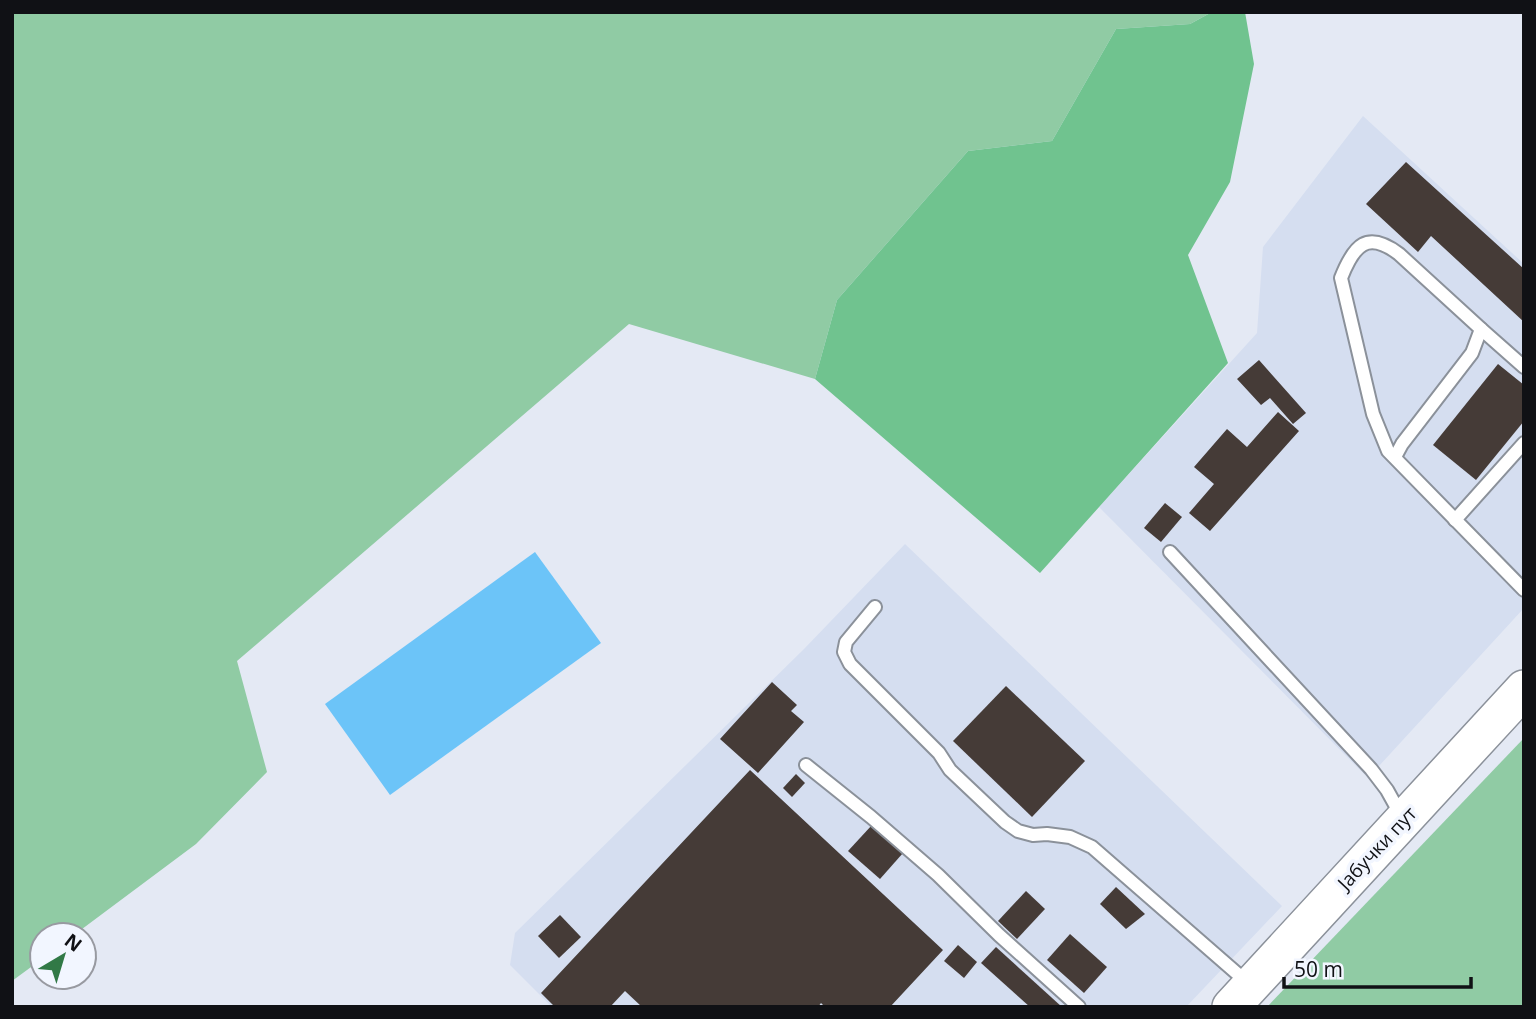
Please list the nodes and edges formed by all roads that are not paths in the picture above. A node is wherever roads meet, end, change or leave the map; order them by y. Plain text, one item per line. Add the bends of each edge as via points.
1 (1481, 329) junction
2 (1524, 367) edge
3 (1524, 443) edge
4 (1395, 457) junction
5 (1455, 520) junction
6 (1170, 552) dead end
7 (1524, 590) edge
8 (876, 607) dead end
9 (1524, 690) edge
10 (806, 765) dead end
11 (1403, 820) junction
12 (1240, 996) edge
13 (1079, 1007) edge

1 - 2 lane
1 - 4 lane via 1472,353
1 - 4 lane via 1386,244 1376,240 1360,244 1347,262 1341,278 1373,414
3 - 5 lane
4 - 5 lane
5 - 7 lane
6 - 11 lane via 1371,769
8 - 12 lane via 846,642 844,652 850,664 1005,822 1018,831 1070,837 1092,847
9 - 11 main road, Јабучки пут
10 - 13 lane via 938,875
11 - 12 main road, Јабучки пут

